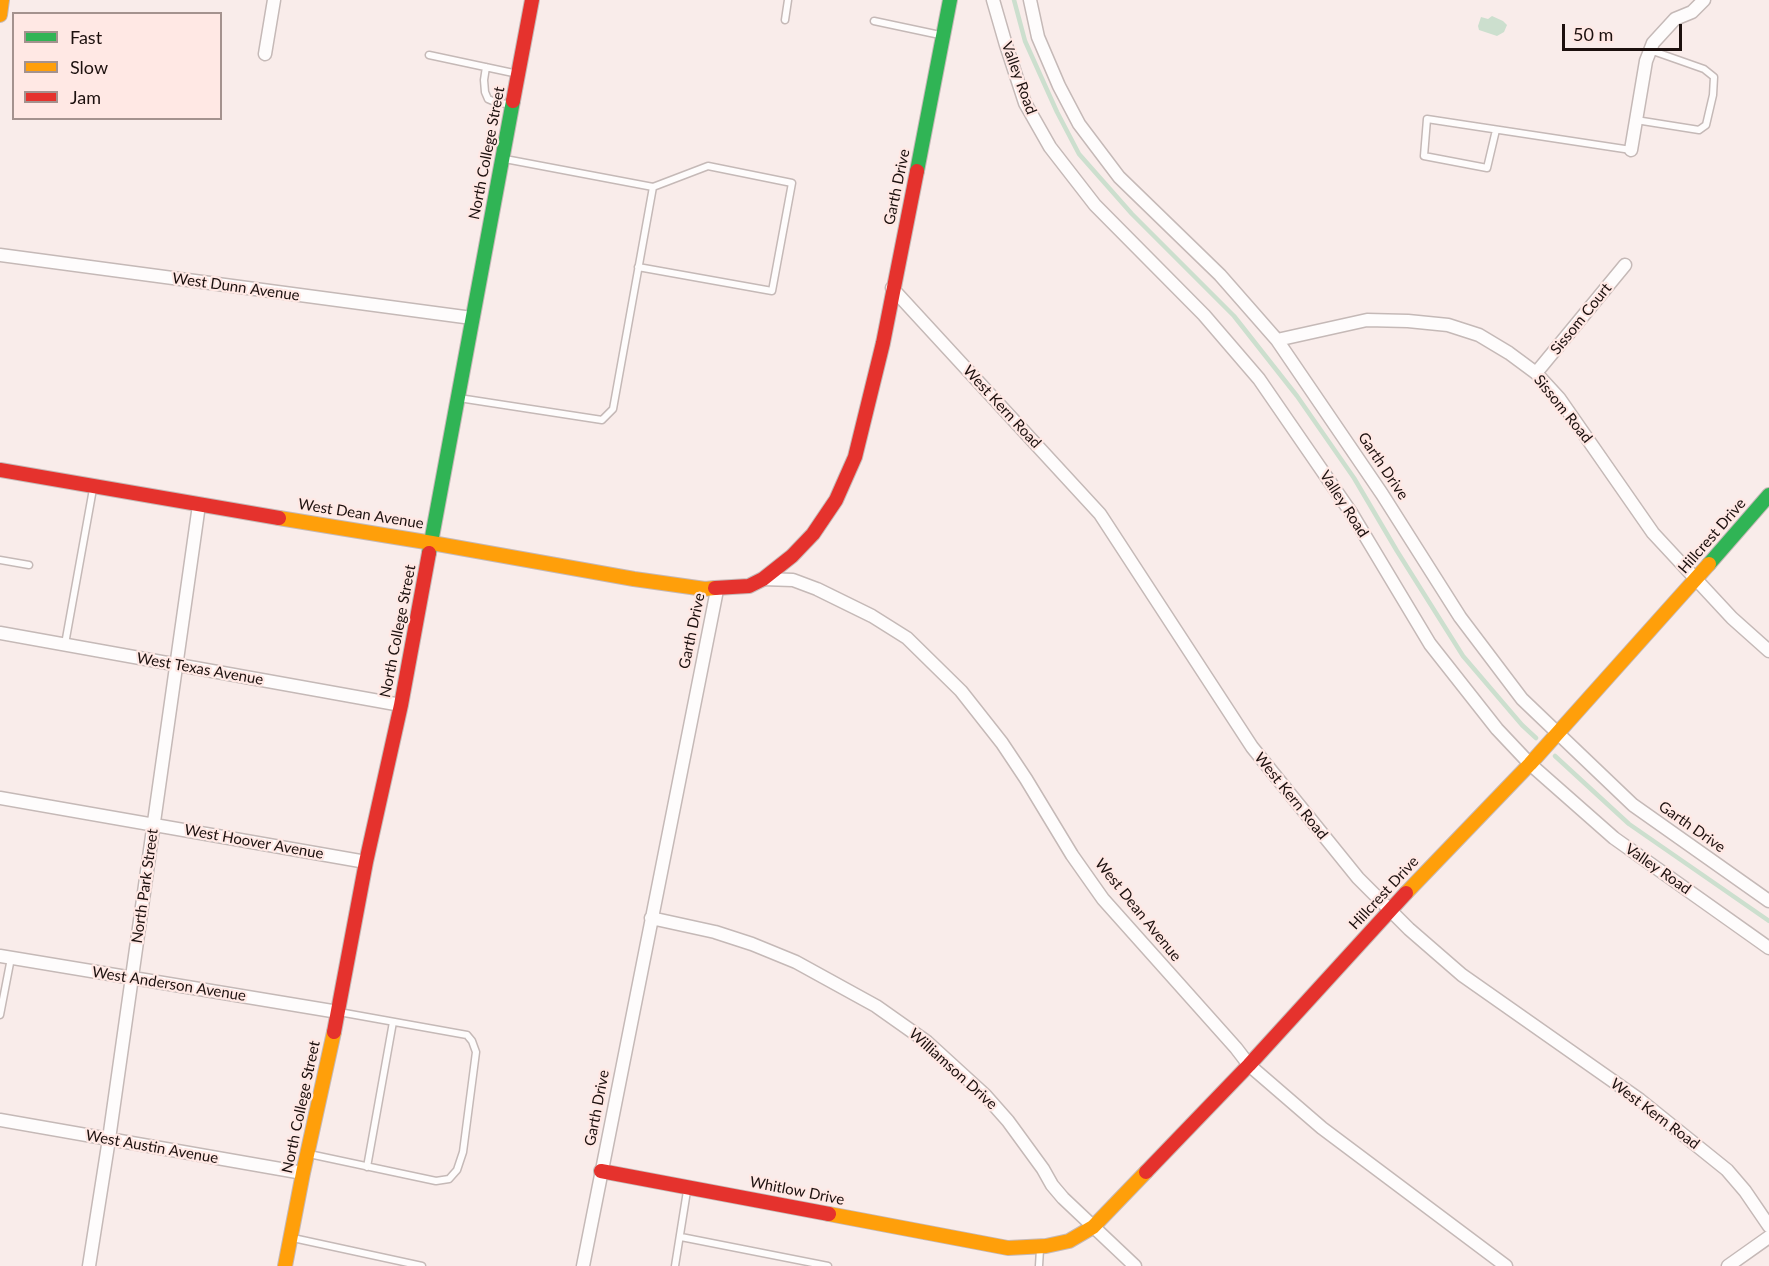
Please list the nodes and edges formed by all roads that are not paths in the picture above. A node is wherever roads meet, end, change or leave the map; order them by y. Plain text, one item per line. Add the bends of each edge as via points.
1 (2, 0) edge
2 (274, 0) edge
3 (532, 0) edge
4 (788, 0) edge
5 (950, 0) edge
6 (993, 0) edge
7 (1030, 0) edge
8 (1704, 0) edge
9 (0, 15) edge
10 (785, 20) dead end
11 (874, 21) dead end
12 (944, 36) junction
13 (1650, 50) junction
14 (265, 54) dead end
15 (429, 55) dead end
16 (486, 67) junction
17 (518, 74) junction
18 (512, 105) junction
19 (1636, 120) junction
20 (1496, 130) junction
21 (1631, 150) joint
22 (502, 158) junction
23 (652, 188) junction
24 (0, 255) edge
25 (1625, 265) dead end
26 (638, 267) junction
27 (892, 288) junction
28 (472, 318) junction
29 (1277, 340) junction
30 (1536, 373) junction
31 (458, 398) junction
32 (0, 470) edge
33 (94, 486) junction
34 (1769, 495) edge
35 (199, 505) junction
36 (432, 543) junction
37 (0, 560) edge
38 (29, 565) dead end
39 (763, 579) junction
40 (1696, 579) junction
41 (717, 590) junction
42 (0, 633) edge
43 (65, 645) junction
44 (1769, 651) edge
45 (175, 665) junction
46 (401, 705) junction
47 (1557, 734) junction
48 (1530, 764) junction
49 (0, 798) edge
50 (153, 825) junction
51 (366, 862) junction
52 (1769, 901) edge
53 (1389, 910) junction
54 (651, 918) junction
55 (1769, 948) edge
56 (5, 957) edge
57 (132, 978) junction
58 (338, 1012) junction
59 (0, 1015) edge
60 (393, 1022) junction
61 (1249, 1065) junction
62 (0, 1120) edge
63 (109, 1139) junction
64 (307, 1154) junction
65 (367, 1167) junction
66 (602, 1171) junction
67 (303, 1173) junction
68 (687, 1187) junction
69 (1769, 1226) edge
70 (1093, 1227) junction
71 (291, 1237) junction
72 (681, 1237) junction
73 (1769, 1237) edge
74 (987, 1244) joint
75 (1040, 1246) junction
76 (89, 1266) edge
77 (285, 1266) edge
78 (422, 1266) edge
79 (583, 1266) edge
80 (675, 1266) edge
81 (828, 1266) edge
82 (1039, 1266) edge
83 (1135, 1266) edge
84 (1506, 1266) edge
85 (1728, 1266) edge

1 - 9 street
2 - 14 street
3 - 17 street, North College Street
4 - 10 lane
5 - 12 street, Garth Drive
6 - 48 street, Valley Road via 1025,103 1050,147 1095,205 1204,315 1259,379 1352,514 1430,644
7 - 29 street, Garth Drive via 1038,37 1079,124 1119,177 1220,275
8 - 13 street via 1692,12 1675,19 1658,35
11 - 12 lane
12 - 27 street, Garth Drive
13 - 19 street
13 - 19 lane via 1704,69 1714,77 1713,95 1706,125 1699,130
15 - 16 lane
16 - 17 lane
16 - 18 lane via 488,99
17 - 18 street, North College Street
18 - 22 street, North College Street
19 - 21 street
20 - 20 lane via 1427,119 1424,156 1487,168
20 - 21 lane
22 - 23 lane
22 - 28 street, North College Street
23 - 26 lane
23 - 26 lane via 708,166 792,183 772,291
24 - 28 street, West Dunn Avenue
25 - 30 street, Sissom Court
26 - 31 lane via 613,409 602,420
27 - 39 street, Garth Drive via 858,446 836,500 813,534
27 - 53 street, West Kern Road via 1100,514 1252,747 1350,869
28 - 31 street, North College Street
29 - 30 street, Sissom Road via 1367,320 1448,326 1479,334
29 - 47 street, Garth Drive via 1460,617 1522,699
30 - 40 street, Sissom Road via 1559,398 1653,533
31 - 36 street, North College Street
32 - 33 street, West Dean Avenue
33 - 35 street, West Dean Avenue
33 - 43 lane
34 - 40 street, Hillcrest Drive
35 - 36 street, West Dean Avenue
35 - 45 street, North Park Street
36 - 41 street, West Dean Avenue
36 - 46 street, North College Street
37 - 38 lane
39 - 41 street, Garth Drive via 749,586
39 - 61 street, West Dean Avenue via 793,580 872,616 907,638 962,691 1026,778 1103,899
40 - 44 street, Sissom Road
40 - 47 street, Hillcrest Drive
41 - 54 street, Garth Drive
42 - 43 street, West Texas Avenue
43 - 45 street, West Texas Avenue
45 - 46 street, West Texas Avenue
45 - 50 street, North Park Street
46 - 51 street, North College Street
47 - 48 street, Hillcrest Drive
47 - 52 street, Garth Drive via 1633,805
48 - 53 street, Hillcrest Drive
48 - 55 street, Valley Road via 1614,838
49 - 50 street, West Hoover Avenue
50 - 51 street, West Hoover Avenue
50 - 57 street, North Park Street
51 - 58 street, North College Street
53 - 61 street, Hillcrest Drive
53 - 69 street, West Kern Road via 1462,975 1679,1130 1727,1170
54 - 66 street, Garth Drive
54 - 70 street, Williamson Drive via 752,944 796,962 876,1006 927,1042 985,1095 1008,1120 1052,1185
56 - 57 street, West Anderson Avenue
56 - 59 lane
57 - 58 street, West Anderson Avenue
57 - 63 street, North Park Street
58 - 60 lane
58 - 64 street, North College Street
60 - 65 lane
60 - 65 lane via 467,1035 472,1041 476,1052 463,1152 449,1179 436,1181
61 - 70 street, Hillcrest Drive
61 - 84 street, West Dean Avenue via 1322,1128
62 - 63 street, West Austin Avenue
63 - 67 street, West Austin Avenue
63 - 76 street, North Park Street
64 - 65 lane
64 - 67 street, North College Street
66 - 68 street, Whitlow Drive
66 - 79 street, Garth Drive
67 - 71 street, North College Street
68 - 72 lane
68 - 74 street, Whitlow Drive
70 - 75 street, Hillcrest Drive via 1069,1240
70 - 83 street, Williamson Drive
71 - 77 street, North College Street
71 - 78 lane
72 - 80 lane
72 - 81 lane
73 - 85 street
74 - 75 street, Hillcrest Drive via 1008,1248
75 - 82 lane

